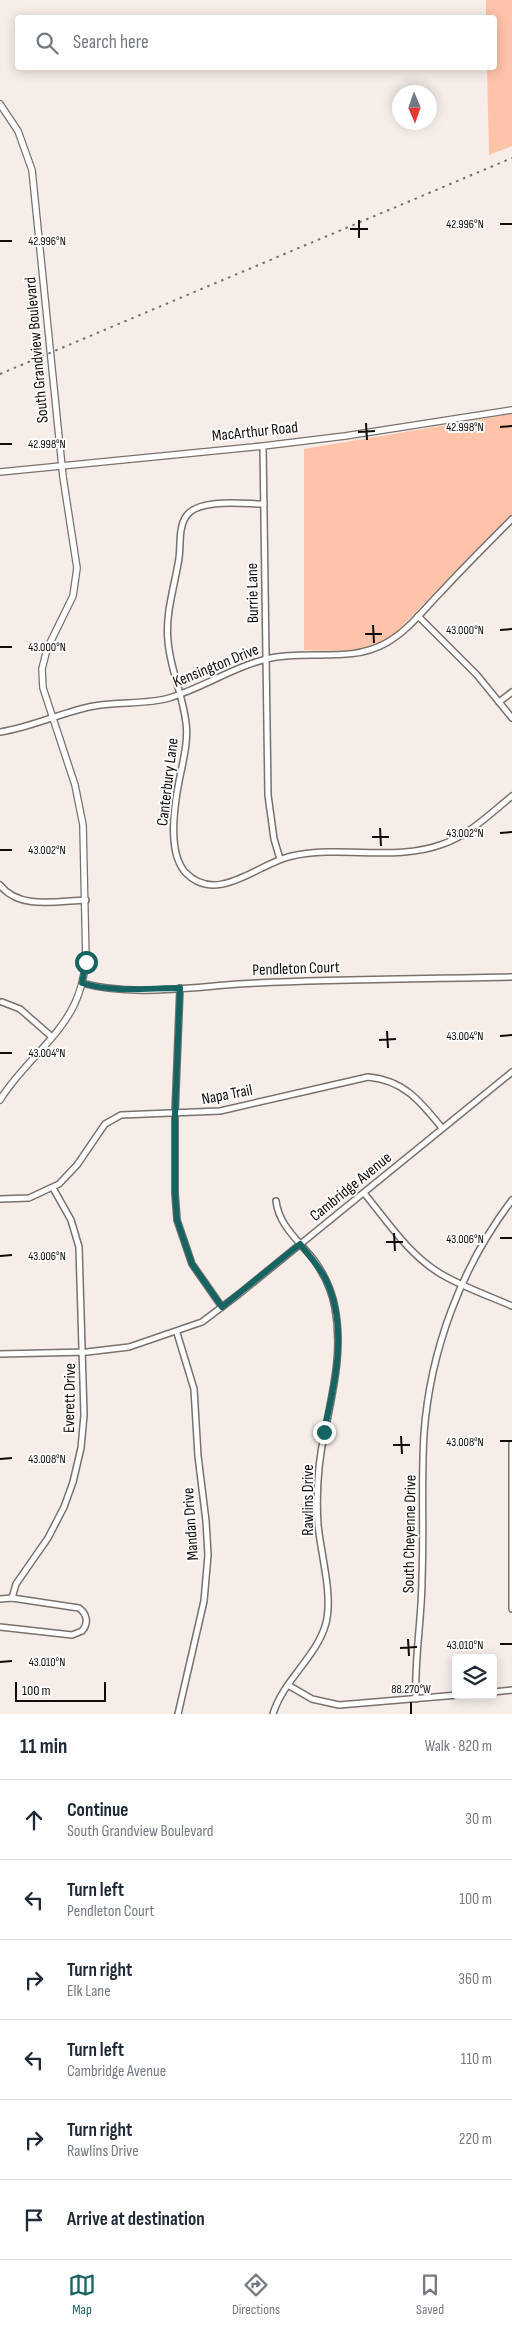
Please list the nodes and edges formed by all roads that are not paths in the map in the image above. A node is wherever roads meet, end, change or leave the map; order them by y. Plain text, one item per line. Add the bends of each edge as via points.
1 (0, 104) edge
2 (512, 410) edge
3 (263, 446) junction
4 (62, 466) junction
5 (0, 472) edge
6 (264, 504) junction
7 (512, 519) edge
8 (418, 616) junction
9 (266, 659) junction
10 (512, 692) edge
11 (180, 694) junction
12 (499, 702) junction
13 (51, 718) junction
14 (512, 718) edge
15 (0, 732) edge
16 (512, 796) edge
17 (280, 859) junction
18 (0, 885) edge
19 (86, 900) junction
20 (512, 976) edge
21 (82, 983) junction
22 (180, 988) junction
23 (2, 1002) dead end
24 (52, 1037) junction
25 (512, 1072) edge
26 (0, 1100) edge
27 (175, 1114) junction
28 (442, 1128) junction
29 (53, 1188) junction
30 (364, 1193) junction
31 (0, 1199) edge
32 (512, 1200) edge
33 (276, 1201) dead end
34 (300, 1244) junction
35 (463, 1284) junction
36 (512, 1306) edge
37 (222, 1307) junction
38 (176, 1332) junction
39 (83, 1352) junction
40 (0, 1354) edge
41 (512, 1444) edge
42 (12, 1598) junction
43 (0, 1599) edge
44 (512, 1608) edge
45 (0, 1626) edge
46 (288, 1685) junction
47 (512, 1690) edge
48 (497, 1692) edge
49 (452, 1696) edge
50 (416, 1699) junction
51 (178, 1714) edge
52 (273, 1714) edge

1 - 4 street, South Grandview Boulevard via 18,131 32,170
2 - 3 street, MacArthur Road
3 - 4 street, MacArthur Road
3 - 6 street, Burrie Lane
4 - 5 street, MacArthur Road
4 - 13 street, South Grandview Boulevard via 77,577 73,596 43,662 42,688
6 - 9 street, Burrie Lane
6 - 11 street, Canterbury Lane via 201,506 191,512 182,524 168,632
7 - 8 street, Kensington Drive
8 - 9 street, Kensington Drive via 390,641 366,651 295,654
8 - 12 street via 462,659
9 - 11 street, Kensington Drive via 230,670
9 - 17 street, Burrie Lane via 268,795
10 - 12 street
11 - 13 street, Kensington Drive via 152,702 97,706
11 - 17 street, Canterbury Lane via 187,732 175,809 175,846 179,863 200,882 221,885
12 - 14 street
13 - 15 street, Kensington Drive
13 - 19 street, South Grandview Boulevard via 80,807
16 - 17 street, Canterbury Lane via 466,832 438,846 407,852 305,854
18 - 19 street via 22,900
19 - 21 street, South Grandview Boulevard via 86,962
20 - 22 street, Pendleton Court via 254,982
21 - 22 street, Pendleton Court via 114,989
21 - 24 street, South Grandview Boulevard via 70,1012
22 - 27 street
23 - 24 street via 20,1009
24 - 26 street, South Grandview Boulevard
25 - 28 street, Cambridge Avenue
27 - 28 street, Napa Trail via 220,1111 368,1077 390,1081 411,1092
27 - 29 street, Napa Trail via 134,1114 113,1118 102,1127 69,1175
27 - 37 street via 175,1193 180,1234 192,1264
28 - 30 street, Cambridge Avenue
29 - 31 street, Napa Trail via 29,1198
29 - 39 street, Everett Drive via 67,1210 78,1239
30 - 34 street, Cambridge Avenue
30 - 35 street via 420,1258 441,1274
32 - 35 street, South Cheyenne Drive via 490,1231
33 - 34 street, Rawlins Drive via 279,1218
34 - 37 street, Cambridge Avenue
34 - 46 street, Rawlins Drive via 320,1270 332,1294 337,1325 337,1371 320,1456 317,1496 327,1614 319,1640
35 - 36 street
35 - 50 street, South Cheyenne Drive via 444,1331 434,1368 424,1433 422,1584
37 - 38 street, Cambridge Avenue via 202,1322
38 - 39 street, Cambridge Avenue via 120,1349
38 - 51 street, Mandan Drive via 194,1389 208,1548 204,1601
39 - 40 street, Cambridge Avenue
39 - 42 street, Everett Drive via 84,1430 73,1482 52,1531 16,1584
41 - 44 street
42 - 43 street
42 - 45 street via 79,1608 86,1616 86,1625 80,1633 72,1635
46 - 50 street via 312,1699 339,1706
46 - 52 street, Rawlins Drive
47 - 48 street
49 - 50 street

